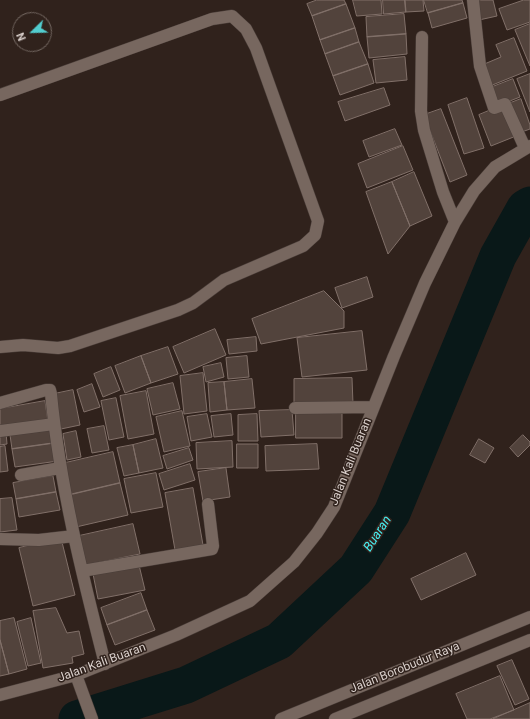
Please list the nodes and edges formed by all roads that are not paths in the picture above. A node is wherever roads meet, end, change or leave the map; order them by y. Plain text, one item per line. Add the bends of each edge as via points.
1 (473, 0) edge
2 (422, 37) dead end
3 (0, 95) edge
4 (527, 147) edge
5 (455, 222) junction
6 (0, 347) edge
7 (0, 402) edge
8 (373, 407) junction
9 (295, 408) dead end
10 (54, 424) junction
11 (0, 431) edge
12 (60, 468) junction
13 (21, 475) dead end
14 (208, 504) dead end
15 (74, 536) junction
16 (0, 539) edge
17 (82, 571) junction
18 (530, 617) edge
19 (499, 629) junction
20 (530, 640) edge
21 (508, 649) junction
22 (105, 664) junction
23 (78, 680) junction
24 (354, 689) junction
25 (0, 695) edge
26 (361, 708) junction
27 (92, 719) edge
28 (281, 719) edge
29 (335, 719) edge

1 - 4 street via 480,66 494,108 505,104
2 - 5 street via 421,112 424,130 442,192
3 - 6 street via 212,18 232,16 246,29 256,48 318,221 314,236 303,246 224,280 193,303 178,310 70,346
4 - 5 street, Jalan Kali Buaran via 495,167 474,191
5 - 8 street, Jalan Kali Buaran via 425,283
7 - 10 street via 50,390
8 - 9 street
8 - 22 street, Jalan Kali Buaran via 334,507 317,533 288,567 250,601 176,636
10 - 11 street
10 - 12 street
12 - 13 street
12 - 15 street
14 - 17 street via 212,550
15 - 16 street via 39,540
15 - 17 street
17 - 22 street
18 - 19 street, Jalan Borobudur Raya
19 - 21 street
19 - 24 street, Jalan Borobudur Raya
20 - 21 street, Jalan Borobudur Raya
21 - 26 street, Jalan Borobudur Raya
22 - 23 street, Jalan Kali Buaran
23 - 25 street, Jalan Kali Buaran
23 - 27 street
24 - 26 street
24 - 28 street, Jalan Borobudur Raya
26 - 29 street, Jalan Borobudur Raya

